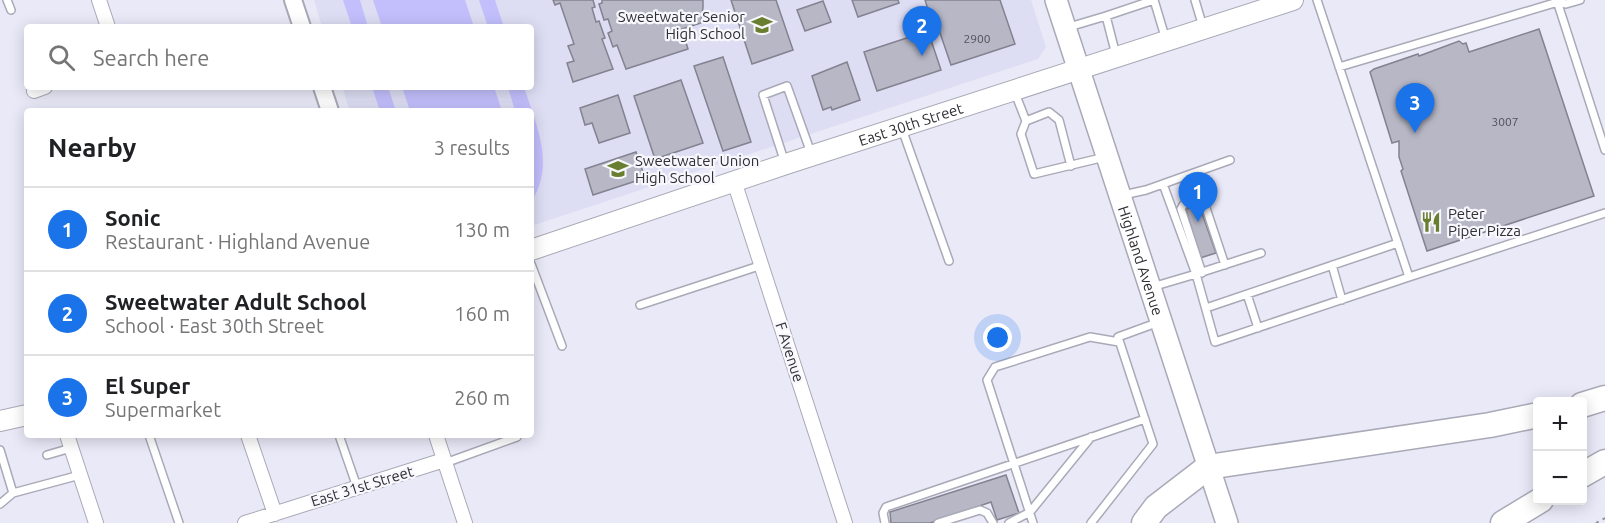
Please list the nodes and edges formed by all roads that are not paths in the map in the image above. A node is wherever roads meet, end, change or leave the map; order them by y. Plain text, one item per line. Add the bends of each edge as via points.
1 (7, 0) edge
2 (99, 0) edge
3 (293, 0) edge
4 (1056, 0) edge
5 (1195, 0) edge
6 (1293, 0) edge
7 (1317, 0) edge
8 (1580, 0) edge
9 (1558, 1) edge
10 (1249, 7) edge
11 (11, 10) dead end
12 (1106, 16) junction
13 (107, 24) edge
14 (301, 24) edge
15 (1066, 28) junction
16 (1204, 29) junction
17 (1167, 41) junction
18 (1117, 58) junction
19 (1339, 68) junction
20 (1080, 70) junction
21 (323, 90) edge
22 (1015, 91) junction
23 (329, 108) edge
24 (1026, 121) junction
25 (901, 126) junction
26 (1605, 150) edge
27 (812, 156) junction
28 (1108, 157) junction
29 (1230, 160) dead end
30 (786, 164) junction
31 (1071, 166) junction
32 (734, 181) junction
33 (1163, 184) junction
34 (1120, 196) junction
35 (1605, 213) edge
36 (1398, 243) junction
37 (534, 249) edge
38 (1261, 253) dead end
39 (949, 261) dead end
40 (762, 265) junction
41 (1225, 265) junction
42 (1332, 266) junction
43 (534, 272) edge
44 (1199, 273) junction
45 (1409, 277) junction
46 (1150, 287) junction
47 (1248, 294) junction
48 (1342, 300) junction
49 (640, 305) dead end
50 (1206, 308) junction
51 (1161, 321) junction
52 (1258, 328) junction
53 (1119, 342) junction
54 (562, 346) dead end
55 (1605, 398) edge
56 (1587, 403) edge
57 (24, 416) edge
58 (1533, 416) edge
59 (1145, 419) junction
60 (0, 421) edge
61 (1091, 437) junction
62 (150, 438) edge
63 (249, 438) edge
64 (340, 438) edge
65 (437, 438) edge
66 (514, 438) edge
67 (69, 441) edge
68 (0, 450) edge
69 (47, 455) dead end
70 (445, 462) junction
71 (1014, 462) junction
72 (1605, 462) edge
73 (1208, 467) junction
74 (1587, 472) edge
75 (80, 475) junction
76 (357, 487) junction
77 (13, 494) junction
78 (0, 504) edge
79 (1534, 505) edge
80 (1030, 512) junction
81 (275, 514) junction
82 (951, 521) edge
83 (96, 523) edge
84 (179, 523) edge
85 (248, 523) edge
86 (465, 523) edge
87 (845, 523) edge
88 (885, 523) edge
89 (938, 523) edge
90 (993, 523) edge
91 (1009, 523) edge
92 (1033, 523) edge
93 (1091, 523) edge
94 (1144, 523) edge
95 (1227, 523) edge
96 (1503, 523) edge

1 - 11 lane
2 - 13 street
3 - 14 street
4 - 15 main road, Highland Avenue
5 - 16 lane
6 - 10 main road, East 30th Street
7 - 19 lane
8 - 9 lane via 1566,4
9 - 19 lane
9 - 26 lane
10 - 16 main road, East 30th Street
12 - 15 lane
12 - 17 lane via 1154,0
12 - 18 lane
15 - 20 main road, Highland Avenue
16 - 17 main road, East 30th Street
17 - 18 main road, East 30th Street
18 - 20 main road, East 30th Street
19 - 36 lane
20 - 22 main road, East 30th Street
20 - 28 main road, Highland Avenue
21 - 23 street
22 - 24 lane
22 - 25 main road, East 30th Street
24 - 31 lane via 1049,112 1059,120
24 - 31 lane via 1021,134 1034,174
25 - 27 main road, East 30th Street
25 - 39 lane
27 - 30 main road, East 30th Street
27 - 30 lane via 788,86 763,94
28 - 31 lane
28 - 34 main road, Highland Avenue
29 - 33 lane
30 - 32 main road, East 30th Street
32 - 37 main road, East 30th Street
32 - 40 street, F Avenue
33 - 34 lane
33 - 44 lane
34 - 46 main road, Highland Avenue
35 - 45 lane
36 - 42 lane
36 - 45 lane
38 - 41 lane
40 - 49 lane
40 - 87 street, F Avenue
41 - 44 lane
41 - 44 lane via 1204,202 1188,200 1182,212
42 - 47 lane
42 - 48 lane
43 - 54 lane
44 - 46 lane
44 - 50 lane
45 - 48 lane
46 - 51 main road, Highland Avenue
47 - 50 lane
47 - 52 lane
48 - 52 lane
50 - 52 lane via 1215,342
51 - 53 lane via 1118,337
51 - 73 main road, Highland Avenue
53 - 59 lane
53 - 71 lane via 1090,337 995,366 987,380
55 - 56 highway
57 - 60 main road
58 - 73 highway
59 - 61 lane
59 - 93 lane via 1153,444
61 - 71 lane
61 - 80 lane
62 - 84 lane
63 - 81 street
64 - 76 lane
65 - 70 street
66 - 70 lane
67 - 69 lane
67 - 75 street
68 - 77 lane
70 - 76 street, East 31st Street
70 - 86 street
71 - 80 lane
71 - 88 lane via 886,507
72 - 74 highway
73 - 94 highway via 1156,507
73 - 95 main road, Highland Avenue
75 - 77 lane
75 - 83 street
76 - 81 street, East 31st Street
77 - 78 lane
79 - 96 highway
80 - 91 lane
80 - 92 lane
81 - 85 street, East 31st Street
82 - 89 lane
82 - 90 lane via 980,510

